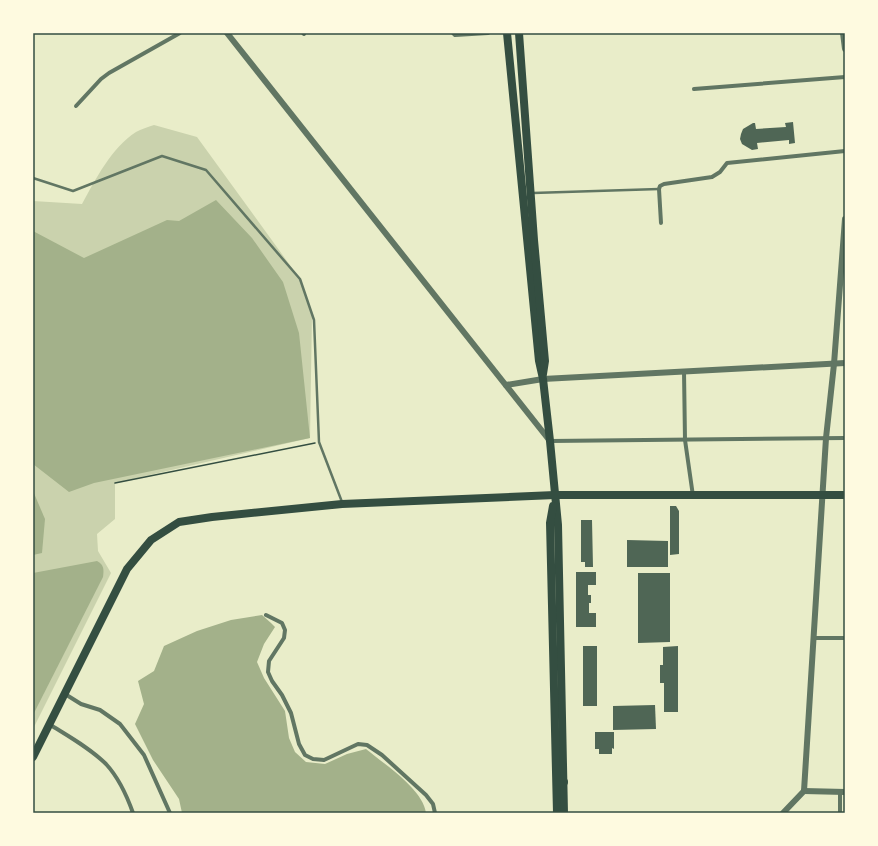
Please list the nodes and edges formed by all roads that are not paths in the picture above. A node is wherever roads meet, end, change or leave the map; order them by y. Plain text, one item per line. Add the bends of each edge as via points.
1 (180, 33) edge
2 (227, 33) edge
3 (453, 33) edge
4 (488, 33) edge
5 (507, 33) edge
6 (519, 33) edge
7 (843, 33) edge
8 (845, 49) edge
9 (845, 77) edge
10 (694, 89) dead end
11 (76, 106) dead end
12 (845, 151) edge
13 (33, 178) edge
14 (659, 189) junction
15 (530, 193) junction
16 (845, 219) edge
17 (660, 223) dead end
18 (530, 240) junction
19 (845, 363) edge
20 (834, 364) junction
21 (684, 371) junction
22 (543, 379) junction
23 (506, 385) junction
24 (826, 438) junction
25 (845, 438) edge
26 (685, 440) junction
27 (550, 441) junction
28 (555, 495) junction
29 (822, 495) junction
30 (845, 495) edge
31 (693, 496) junction
32 (342, 504) junction
33 (266, 615) dead end
34 (813, 638) junction
35 (845, 638) edge
36 (64, 694) junction
37 (49, 724) junction
38 (33, 757) edge
39 (560, 782) junction
40 (804, 791) junction
41 (843, 792) edge
42 (133, 813) edge
43 (170, 813) edge
44 (435, 813) edge
45 (558, 813) edge
46 (564, 813) edge
47 (783, 813) edge
48 (840, 813) edge

1 - 11 street via 109,73
2 - 23 street
3 - 4 street
5 - 18 main road
6 - 15 main road
7 - 8 street
9 - 10 street
12 - 14 street via 727,163 712,178 664,184
13 - 32 lane via 73,191 162,156 206,170 300,279 314,320 319,442
14 - 15 lane
14 - 17 street
15 - 18 main road
16 - 20 street
18 - 22 main road via 539,361
19 - 20 street
20 - 21 street
20 - 24 street
21 - 22 street
21 - 26 street
22 - 23 street
22 - 27 main road
23 - 27 street
24 - 25 street
24 - 26 street
24 - 29 street
26 - 27 street
26 - 31 street
27 - 28 main road
28 - 31 main road
28 - 32 main road
28 - 39 main road via 550,523
29 - 30 main road
29 - 31 main road
29 - 34 street
32 - 36 main road via 179,522 151,540 127,569
33 - 44 street via 282,623 285,630 284,638 269,661 268,672 290,712 299,744 305,755 324,760 358,744 367,745 426,795 433,804
34 - 35 street
34 - 40 street
36 - 37 main road
36 - 43 street via 81,704 100,710 120,724 144,756
37 - 38 main road
37 - 42 street via 94,753 106,764 117,779
39 - 45 main road
39 - 46 main road
40 - 41 street
40 - 47 street
41 - 48 street

